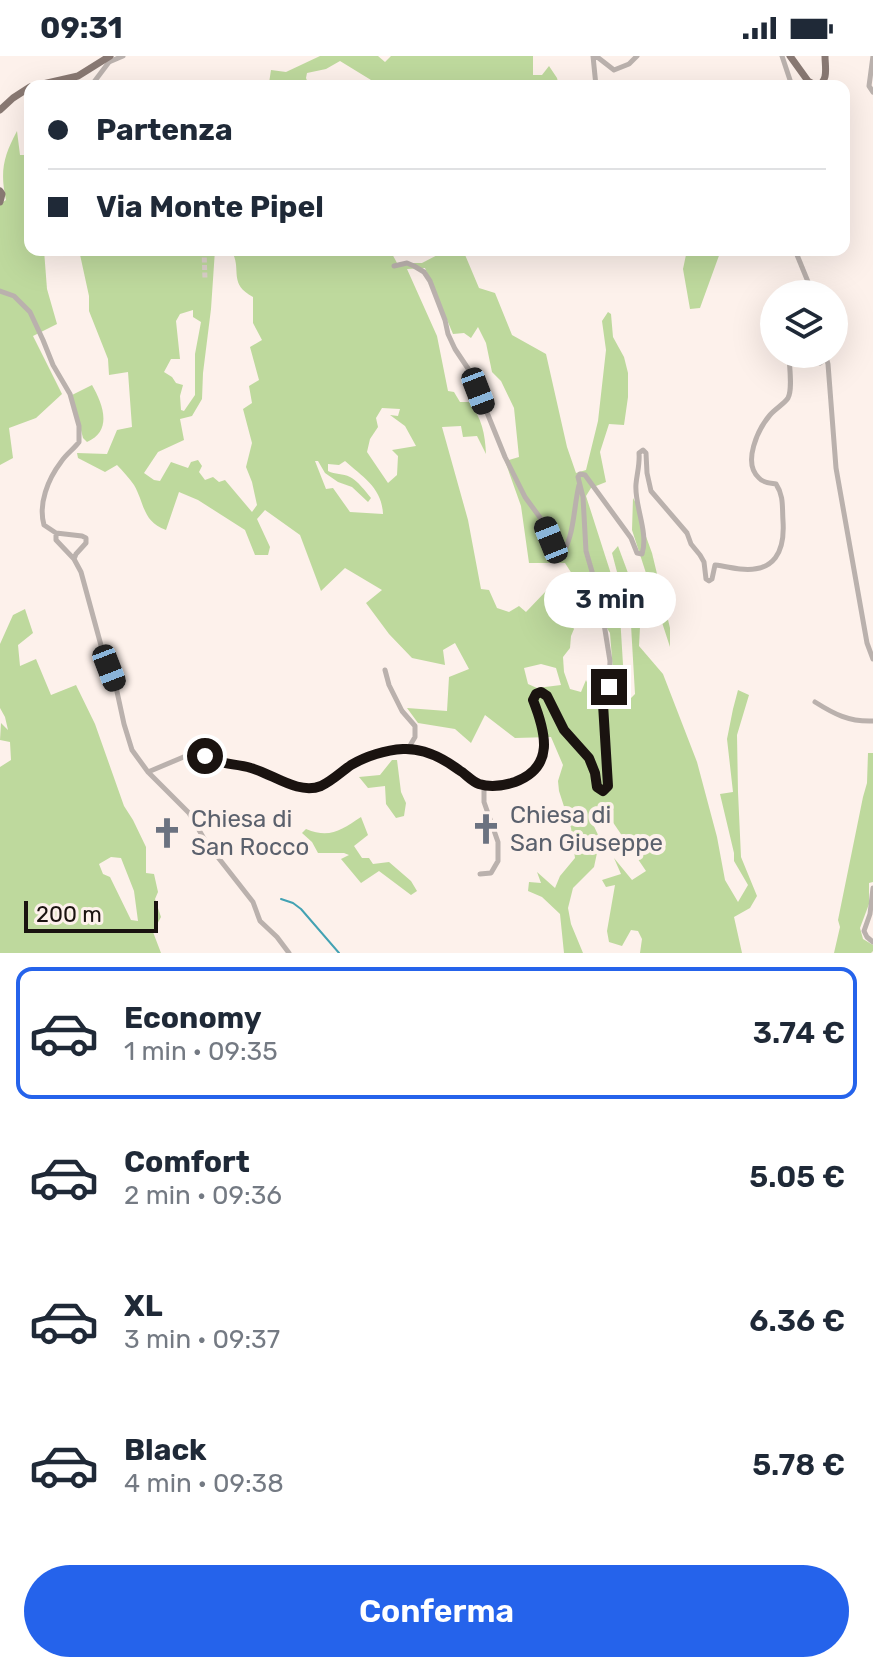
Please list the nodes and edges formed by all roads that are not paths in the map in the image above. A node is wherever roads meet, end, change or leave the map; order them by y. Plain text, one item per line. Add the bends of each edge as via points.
1 (110, 56) edge
2 (123, 56) edge
3 (594, 56) edge
4 (637, 56) edge
5 (782, 56) edge
6 (790, 56) edge
7 (825, 56) edge
8 (873, 56) edge
9 (61, 80) edge
10 (96, 80) edge
11 (596, 80) edge
12 (790, 80) edge
13 (807, 80) edge
14 (824, 80) edge
15 (24, 92) edge
16 (873, 92) edge
17 (0, 110) edge
18 (0, 191) edge
19 (0, 202) edge
20 (797, 256) edge
21 (394, 266) dead end
22 (807, 280) edge
23 (0, 291) edge
24 (789, 368) edge
25 (828, 368) edge
26 (579, 484) junction
27 (56, 533) junction
28 (74, 559) junction
29 (873, 659) edge
30 (385, 670) dead end
31 (815, 702) dead end
32 (873, 721) edge
33 (408, 749) junction
34 (148, 774) junction
35 (484, 785) junction
36 (480, 874) dead end
37 (873, 888) edge
38 (873, 942) edge
39 (289, 953) edge

1 - 9 main road
2 - 10 street via 109,62
3 - 4 street via 614,70
3 - 11 street
5 - 12 street
6 - 13 main road
7 - 14 main road
8 - 16 street
15 - 17 main road
18 - 19 main road
20 - 22 street
21 - 26 street via 407,263 430,281 448,334 558,560 571,531
23 - 27 street via 30,312 70,394 79,426 78,445 63,458 46,488 42,520
24 - 26 street via 787,399 765,422 753,448 754,473 761,481 776,484 783,498 783,543 766,566 715,565 712,579 706,579 704,562 687,533 651,491 643,450 635,486 642,554 585,475 580,474
25 - 29 street via 836,468
26 - 35 street via 586,551 610,661 603,704 607,789 597,787 589,758 541,692 533,700 543,729 542,761 523,779
27 - 28 street
27 - 28 street via 86,538
28 - 34 street via 132,750
30 - 33 street via 399,705 415,726
31 - 32 street via 829,712
33 - 34 street via 365,758 311,788 198,753
33 - 35 street via 431,753
34 - 39 street via 189,813 253,902 260,921
35 - 36 street via 499,851 491,873
37 - 38 street via 864,931

